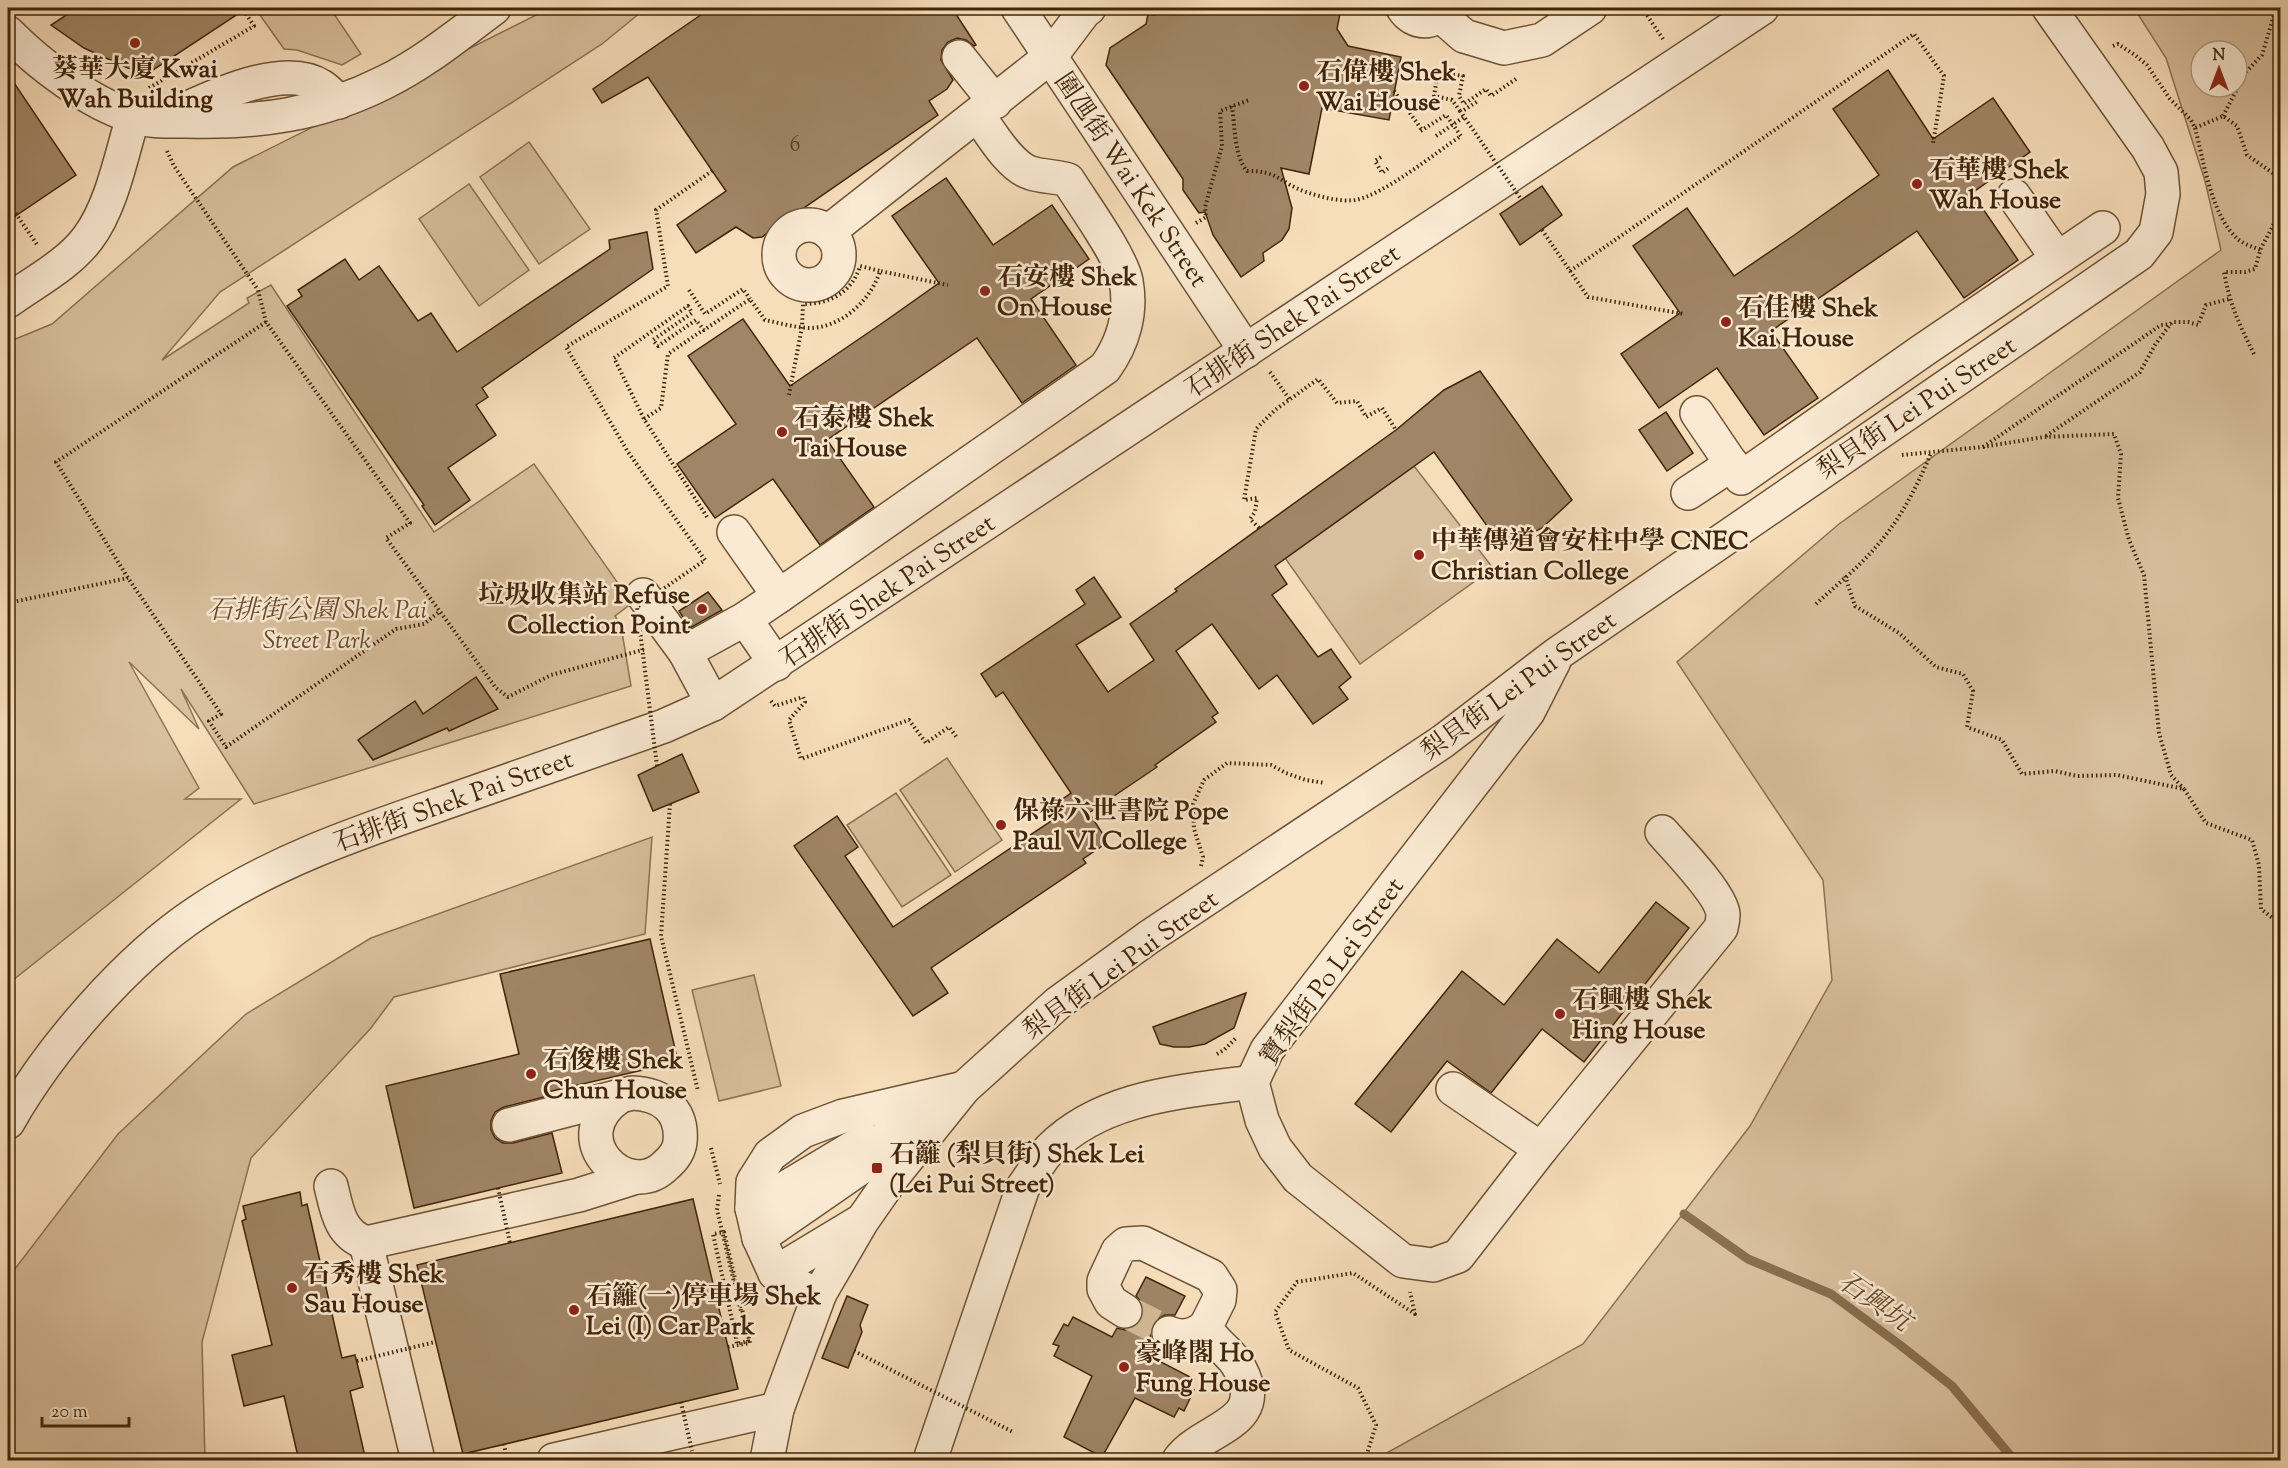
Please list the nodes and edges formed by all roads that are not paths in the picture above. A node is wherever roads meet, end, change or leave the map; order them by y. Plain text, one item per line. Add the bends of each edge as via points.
1 (494, 8) edge
2 (1018, 8) edge
3 (1089, 8) edge
4 (1403, 8) edge
5 (1590, 8) edge
6 (1762, 8) edge
7 (2049, 8) edge
8 (1442, 11) edge
9 (8, 33) edge
10 (959, 57) dead end
11 (1050, 57) junction
12 (986, 108) junction
13 (152, 119) junction
14 (2014, 196) dead end
15 (2103, 228) dead end
16 (828, 232) dead end
17 (2057, 258) junction
18 (8, 301) edge
19 (1922, 351) junction
20 (1257, 360) junction
21 (1948, 386) junction
22 (1697, 413) dead end
23 (1732, 464) junction
24 (1688, 492) dead end
25 (734, 532) road end
26 (643, 594) dead end
27 (779, 596) junction
28 (745, 620) junction
29 (685, 651) junction
30 (1557, 654) junction
31 (776, 664) junction
32 (713, 704) junction
33 (1442, 742) junction
34 (1470, 786) junction
35 (1662, 832) dead end
36 (1252, 1082) junction
37 (964, 1088) junction
38 (1453, 1089) dead end
39 (619, 1097) junction
40 (903, 1113) junction
41 (8, 1122) edge
42 (508, 1125) dead end
43 (1541, 1149) junction
44 (894, 1176) junction
45 (636, 1177) junction
46 (331, 1186) dead end
47 (862, 1221) junction
48 (366, 1243) junction
49 (763, 1243) junction
50 (820, 1293) junction
51 (1125, 1311) tunnel mouth
52 (1206, 1326) junction
53 (1169, 1333) tunnel mouth
54 (777, 1409) junction
55 (418, 1461) edge
56 (554, 1461) edge
57 (767, 1461) edge
58 (930, 1461) edge
59 (1179, 1461) edge

1 - 13 street via 395,76 319,109 224,122
2 - 11 street, 圍乪街 Wai Kek Street
3 - 11 street
4 - 8 street via 1419,21 1433,20
5 - 8 street via 1542,40 1504,48 1464,36
6 - 20 street, 石排街 Shek Pai Street
7 - 21 street, 梨貝街 Lei Pui Street via 2161,172 2161,215 2156,232 2139,255
9 - 13 street via 30,56 98,102
10 - 12 street
11 - 12 street
11 - 20 street, 圍乪街 Wai Kek Street
12 - 16 street
12 - 27 street via 1012,161 1030,173 1068,180 1118,261 1125,280 1122,338 1105,368
13 - 18 street via 87,240 65,261
14 - 17 street
15 - 17 street
17 - 19 street
19 - 21 street
19 - 23 street via 1741,478
20 - 31 street, 石排街 Shek Pai Street
21 - 30 street, 梨貝街 Lei Pui Street
22 - 23 street
23 - 24 street
25 - 27 street
26 - 29 street
27 - 28 street
28 - 29 street
28 - 31 street
29 - 32 street
30 - 33 street, 梨貝街 Lei Pui Street
30 - 34 street, 寶梨街 Po Lei Street via 1528,712
31 - 32 street, 石排街 Shek Pai Street
32 - 41 street, 石排街 Shek Pai Street via 664,726 337,840 268,871 197,912 136,962 72,1031 38,1072
33 - 34 street
33 - 37 street, 梨貝街 Lei Pui Street via 1067,996
34 - 36 street, 寶梨街 Po Lei Street via 1267,1050
35 - 43 street via 1718,901 1723,914 1721,928
36 - 43 street, 寶梨街 Po Lei Street via 1262,1120 1275,1148 1298,1178 1403,1261 1433,1265 1458,1256
36 - 58 street via 1161,1095 1117,1107 1083,1124 1050,1150 1023,1187
37 - 40 street
37 - 44 street, 梨貝街 Lei Pui Street
38 - 43 street
39 - 42 street
39 - 45 street via 607,1105 600,1117 597,1144 611,1167
39 - 45 street via 646,1093 659,1098 670,1107 680,1132 673,1159 651,1175
40 - 49 street via 879,1155
40 - 49 street via 843,1116 802,1131 770,1155 753,1182
44 - 47 street, 梨貝街 Lei Pui Street
44 - 49 street
45 - 48 street via 579,1195
46 - 48 street via 345,1231
47 - 49 street
47 - 50 street, 梨貝街 Lei Pui Street
48 - 55 street
49 - 50 street via 797,1285
50 - 54 street, 梨貝街 Lei Pui Street
51 - 52 street via 1111,1302 1104,1281 1118,1251 1126,1244 1143,1243 1217,1282 1219,1300
52 - 53 street via 1187,1336
52 - 59 street via 1210,1337 1229,1351 1241,1370 1247,1401 1241,1415 1199,1440
54 - 56 street via 694,1419
54 - 57 street, 梨貝街 Lei Pui Street

